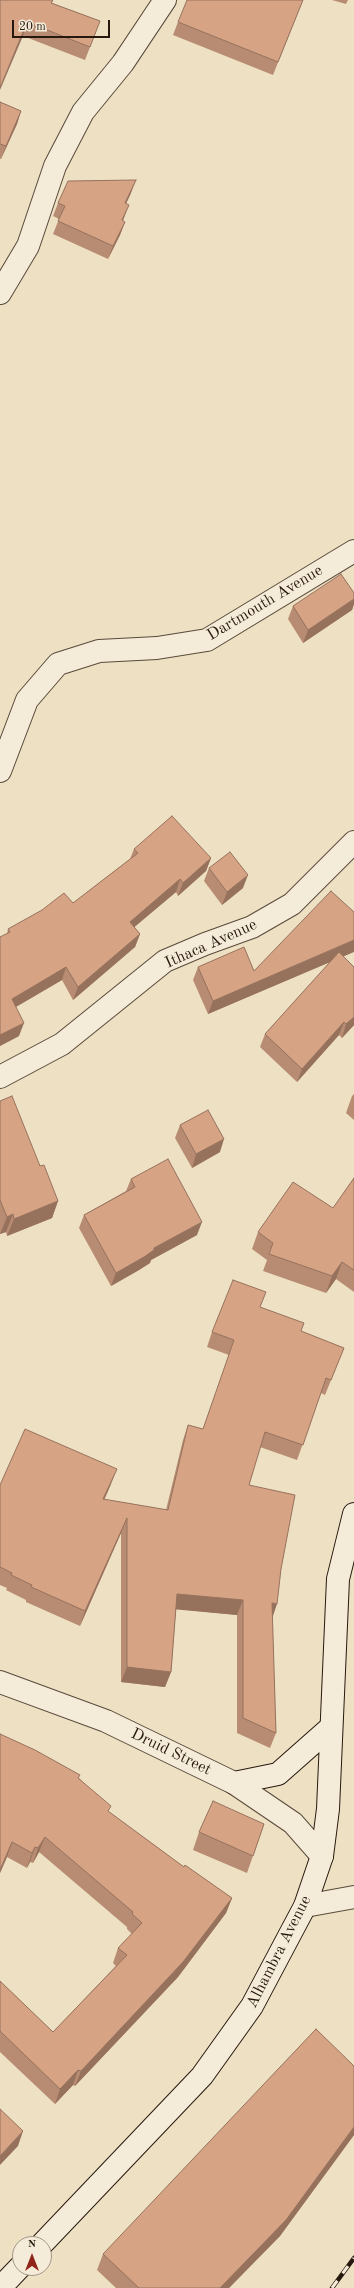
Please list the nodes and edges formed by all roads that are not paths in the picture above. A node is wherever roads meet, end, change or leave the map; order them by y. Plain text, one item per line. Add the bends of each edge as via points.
1 (165, 0) edge
2 (0, 292) edge
3 (354, 551) edge
4 (0, 771) edge
5 (350, 854) edge
6 (0, 1077) edge
7 (354, 1514) edge
8 (0, 1682) edge
9 (330, 1728) junction
10 (234, 1782) junction
11 (322, 1856) junction
12 (354, 1897) edge
13 (305, 1906) junction
14 (50, 2236) edge
15 (12, 2275) edge
16 (0, 2288) edge

1 - 2 street via 123,63 83,112 55,166 28,246
3 - 4 street, Dartmouth Avenue via 207,640 157,648 99,651 58,664 27,700
5 - 6 street, Ithaca Avenue via 292,904 252,927 165,961 62,1044
7 - 9 street, Alhambra Avenue via 338,1579
8 - 10 street, Druid Street via 106,1721
9 - 10 street via 278,1774
9 - 11 street, Alhambra Avenue via 328,1809
10 - 11 street, Druid Street via 293,1823
11 - 13 street, Alhambra Avenue
12 - 13 street
13 - 14 street, Alhambra Avenue via 252,2006 202,2076
15 - 16 street

